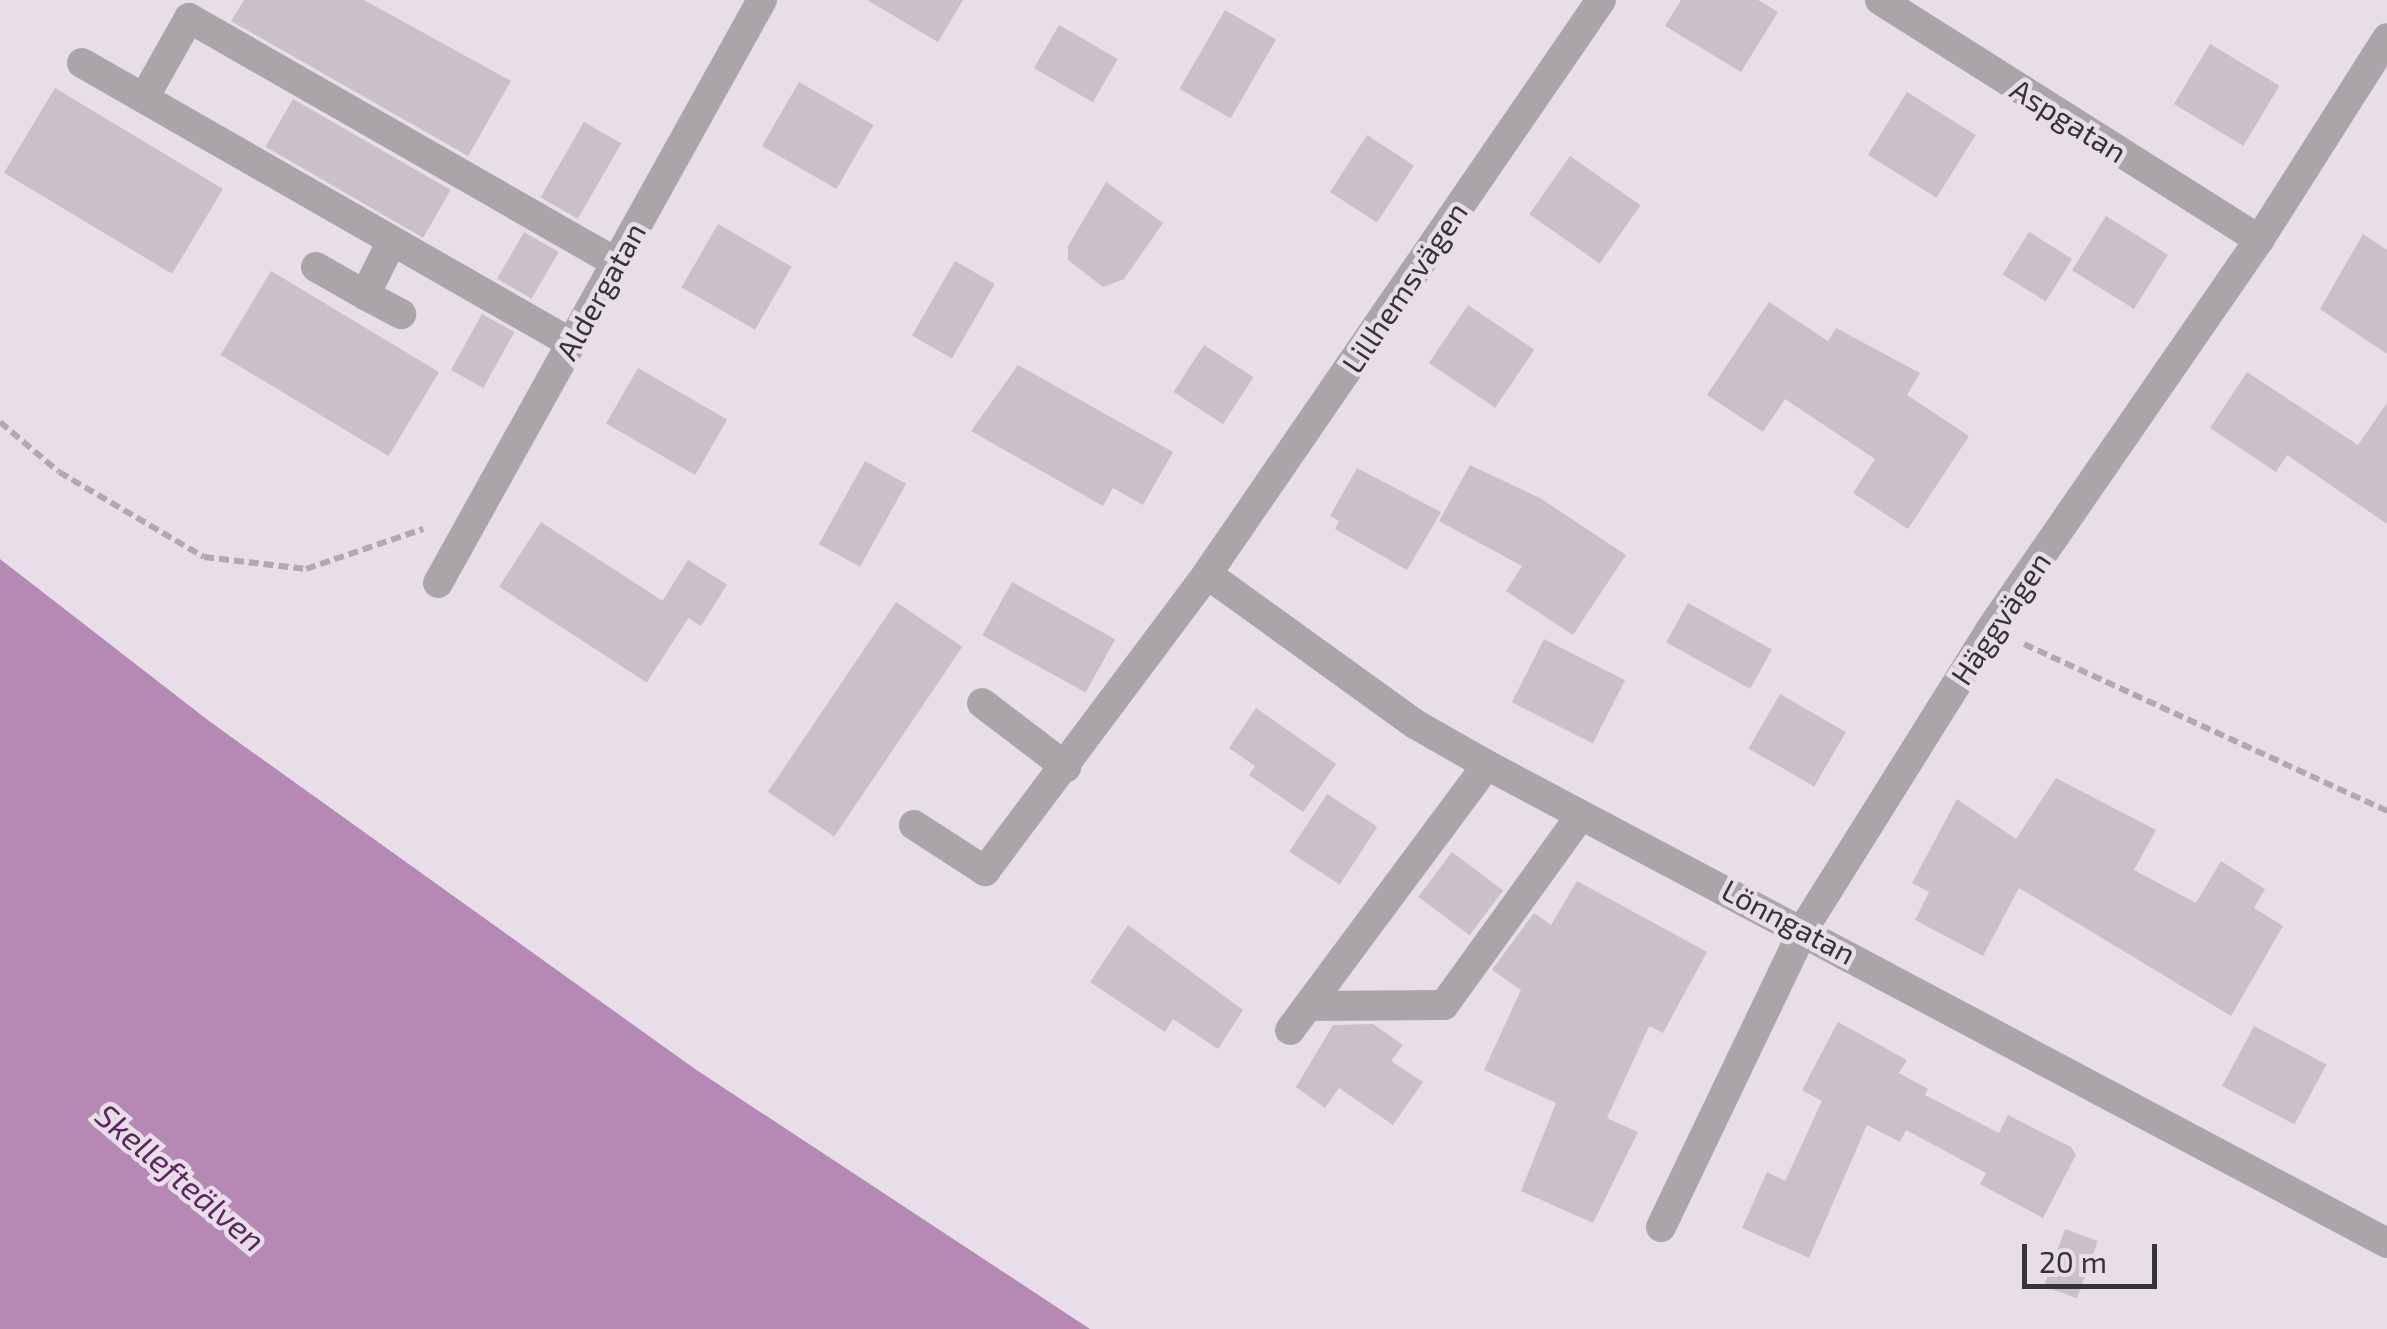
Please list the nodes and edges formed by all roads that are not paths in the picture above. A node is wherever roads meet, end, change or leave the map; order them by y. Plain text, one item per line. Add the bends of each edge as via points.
1 (762, 0) edge
2 (1601, 0) edge
3 (1880, 0) edge
4 (2387, 38) edge
5 (82, 63) dead end
6 (144, 98) junction
7 (2259, 240) junction
8 (392, 242) junction
9 (616, 263) junction
10 (316, 268) dead end
11 (364, 294) junction
12 (401, 314) dead end
13 (571, 343) junction
14 (1207, 574) junction
15 (438, 583) dead end
16 (982, 703) dead end
17 (1487, 764) junction
18 (1066, 766) junction
19 (1581, 815) junction
20 (914, 824) dead end
21 (1804, 928) junction
22 (1662, 1227) dead end
23 (2387, 1243) edge

1 - 9 street, Aldergatan
2 - 14 street, Lillhemsvägen
3 - 7 street, Aspgatan
4 - 7 street, Häggvägen
5 - 6 street
6 - 8 street
6 - 9 street via 189,18
7 - 21 street, Häggvägen via 1990,630
8 - 11 street
8 - 13 street
9 - 13 street, Aldergatan
10 - 11 street
11 - 12 street
13 - 15 street, Aldergatan
14 - 17 street, Lönngatan via 1416,724
14 - 18 street, Lillhemsvägen
16 - 18 street
17 - 19 street, Lönngatan
17 - 19 street via 1299,1018 1444,1004
18 - 20 street, Lillhemsvägen via 985,871
19 - 21 street, Lönngatan
21 - 22 street, Häggvägen
21 - 23 street, Lönngatan

